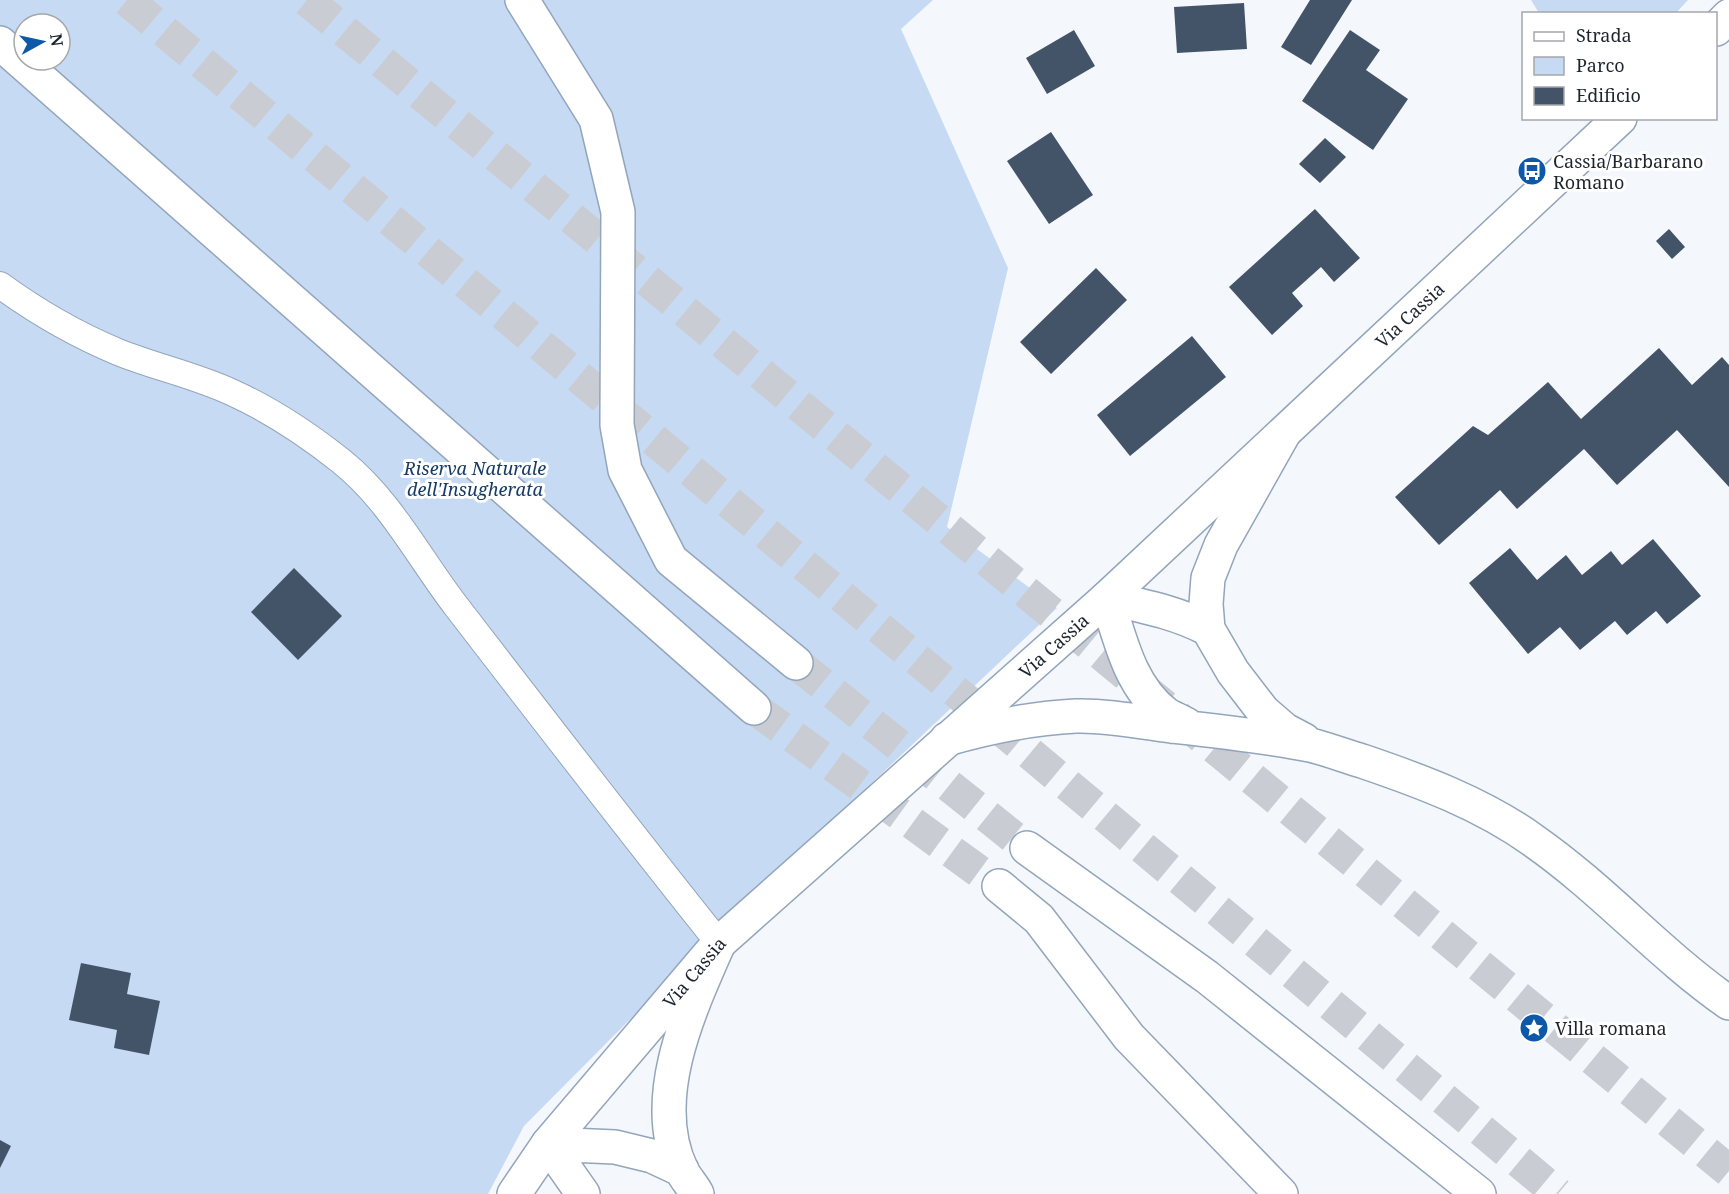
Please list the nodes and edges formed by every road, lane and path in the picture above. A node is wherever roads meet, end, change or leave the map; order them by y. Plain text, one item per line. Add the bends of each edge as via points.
1 (522, 0) edge
2 (1729, 16) edge
3 (1717, 28) edge
4 (0, 43) edge
5 (1618, 120) edge
6 (0, 285) edge
7 (1284, 433) junction
8 (1107, 598) junction
9 (1208, 629) junction
10 (796, 663) tunnel mouth
11 (754, 708) tunnel mouth
12 (1194, 728) junction
13 (947, 739) junction
14 (1312, 746) junction
15 (1027, 848) tunnel mouth
16 (999, 886) tunnel mouth
17 (719, 943) junction
18 (1729, 1003) edge
19 (548, 1144) junction
20 (690, 1182) edge
21 (514, 1194) edge
22 (584, 1194) edge
23 (1281, 1194) edge
24 (1479, 1194) edge

1 - 10 main road via 596,118 618,212 617,425 625,470 671,560
2 - 3 main road
4 - 11 main road
5 - 7 main road, Via Cassia
6 - 17 street via 74,332 249,400 293,425 344,463 399,523 456,606
7 - 8 main road, Via Cassia
7 - 9 main road via 1221,545 1208,578
8 - 9 main road via 1167,612
8 - 12 main road via 1129,666 1144,692 1167,714
8 - 13 main road, Via Cassia
9 - 14 main road via 1233,672 1263,711
12 - 13 main road via 1078,716 991,726
12 - 14 main road
13 - 17 main road, Via Cassia
14 - 18 main road via 1403,774 1456,797 1532,839 1601,892 1676,962
15 - 24 main road via 1207,977
16 - 23 main road via 1039,919 1129,1037
17 - 19 main road, Via Cassia
17 - 20 main road via 682,1031 674,1064 671,1131
19 - 20 main road via 615,1147 652,1156
19 - 21 main road, Via Cassia
19 - 22 main road

